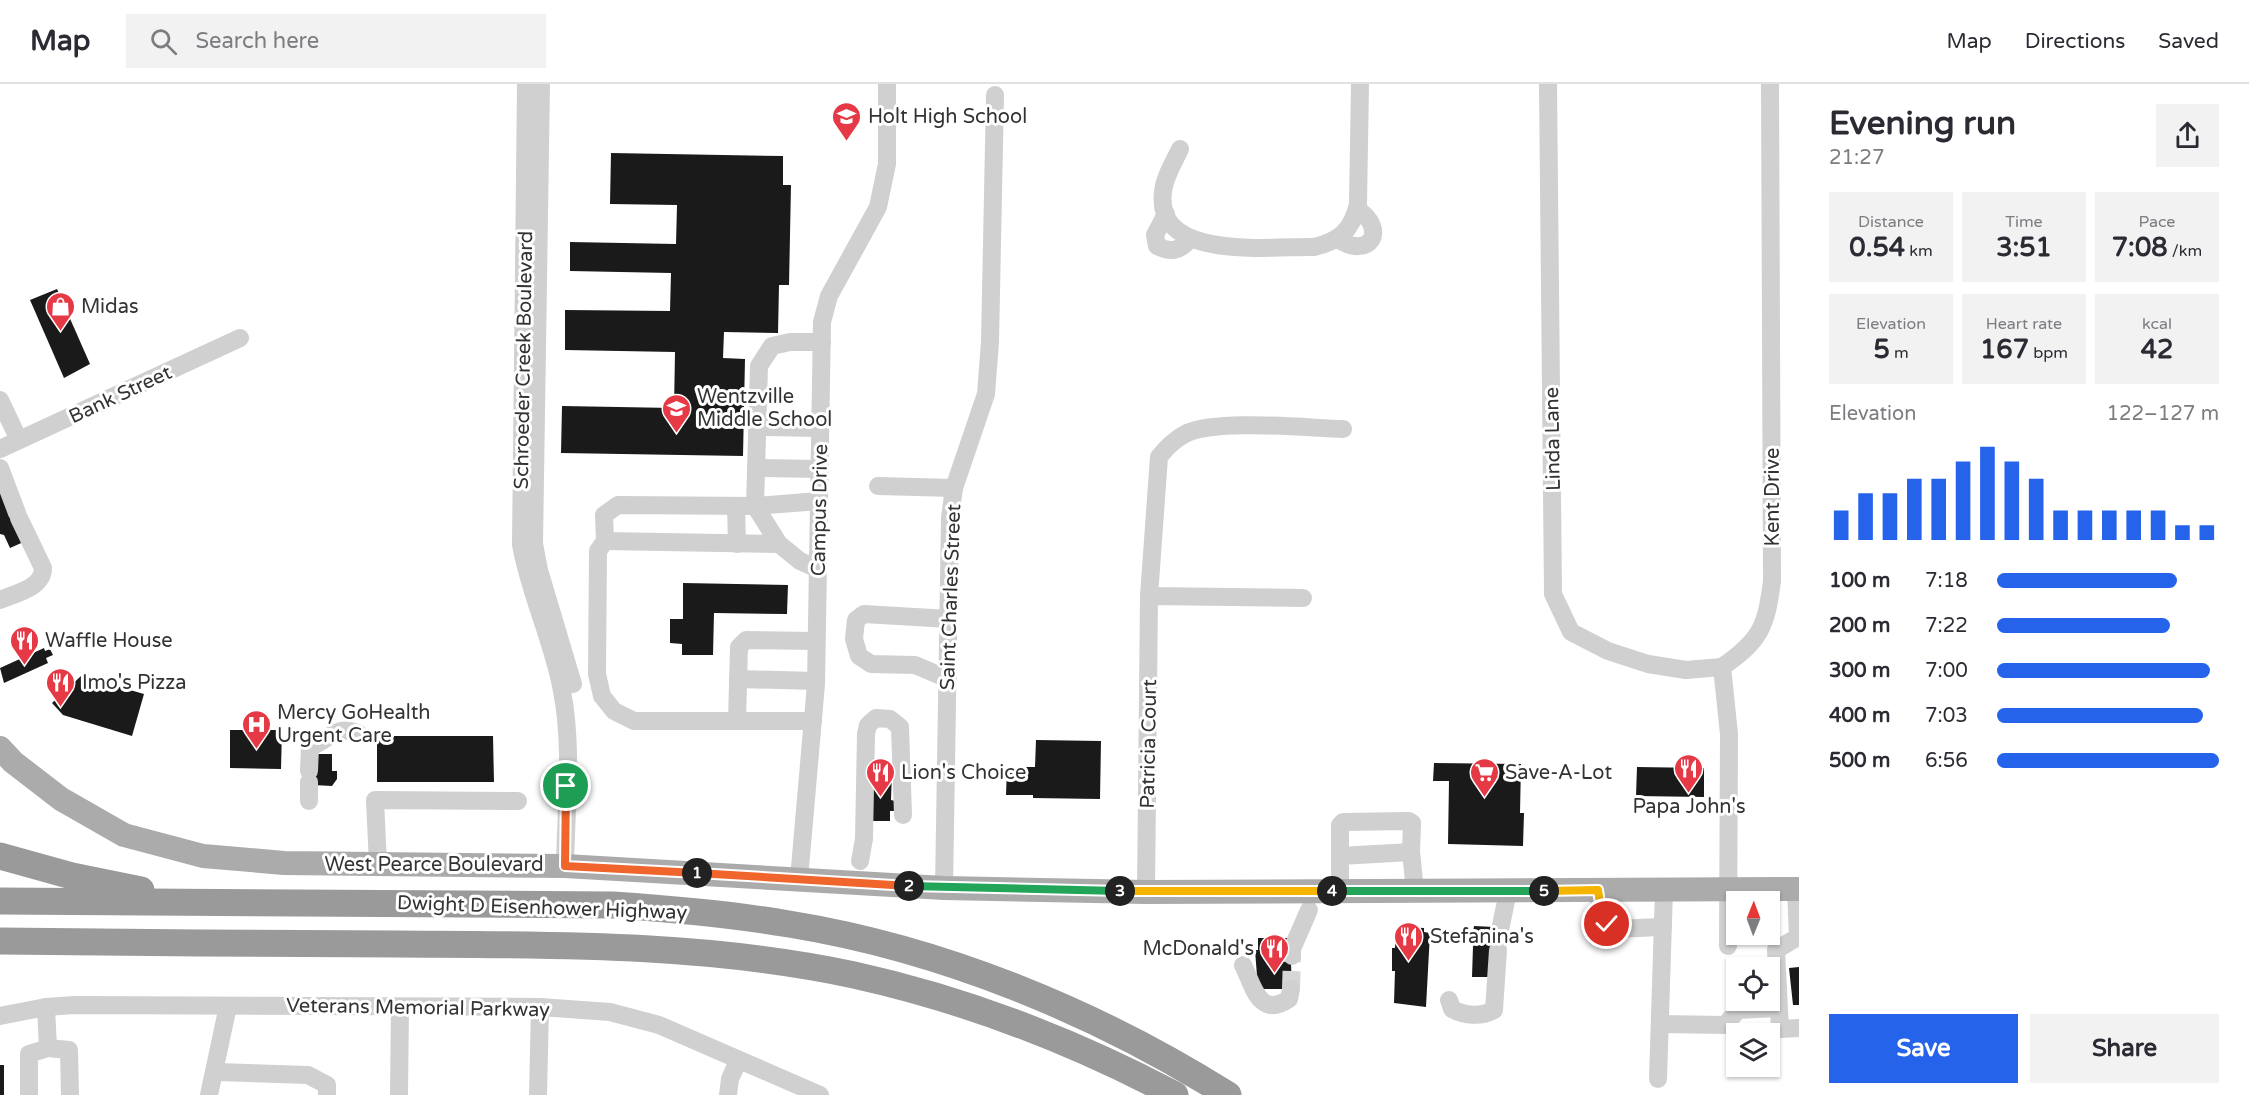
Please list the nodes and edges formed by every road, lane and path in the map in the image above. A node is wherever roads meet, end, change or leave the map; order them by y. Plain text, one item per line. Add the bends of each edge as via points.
1 (526, 84) edge
2 (542, 84) edge
3 (887, 84) edge
4 (1360, 84) edge
5 (1548, 84) edge
6 (1770, 84) edge
7 (995, 95) dead end
8 (1180, 149) dead end
9 (240, 338) dead end
10 (822, 342) junction
11 (0, 400) edge
12 (757, 427) junction
13 (820, 428) junction
14 (1343, 429) dead end
15 (19, 440) junction
16 (0, 449) edge
17 (0, 468) edge
18 (756, 468) junction
19 (819, 468) junction
20 (878, 486) dead end
21 (954, 488) junction
22 (819, 501) junction
23 (736, 506) junction
24 (754, 506) junction
25 (605, 541) junction
26 (736, 544) junction
27 (779, 544) junction
28 (818, 569) junction
29 (1149, 596) junction
30 (5, 598) edge
31 (1303, 598) dead end
32 (949, 619) junction
33 (552, 631) junction
34 (816, 641) junction
35 (1722, 667) junction
36 (738, 679) junction
37 (948, 679) junction
38 (816, 681) junction
39 (737, 721) junction
40 (813, 721) junction
41 (359, 734) dead end
42 (0, 748) edge
43 (309, 801) dead end
44 (518, 801) dead end
45 (903, 815) dead end
46 (1411, 852) junction
47 (0, 856) edge
48 (1340, 856) junction
49 (860, 861) dead end
50 (378, 864) junction
51 (565, 866) junction
52 (799, 879) junction
53 (944, 888) junction
54 (1797, 889) edge
55 (1598, 890) junction
56 (1664, 890) junction
57 (1729, 890) junction
58 (1341, 891) junction
59 (1415, 891) junction
60 (1146, 892) junction
61 (0, 901) edge
62 (1506, 901) dead end
63 (198, 902) junction
64 (1309, 910) dead end
65 (1663, 927) junction
66 (0, 941) edge
67 (1728, 946) dead end
68 (1292, 956) tunnel mouth
69 (1776, 957) edge
70 (1243, 965) dead end
71 (1291, 989) dead end
72 (1449, 1000) dead end
73 (228, 1006) junction
74 (46, 1007) junction
75 (399, 1007) junction
76 (540, 1008) junction
77 (1737, 1011) edge
78 (1777, 1011) edge
79 (0, 1016) edge
80 (1660, 1024) junction
81 (1799, 1028) edge
82 (48, 1048) junction
83 (738, 1061) junction
84 (216, 1072) junction
85 (1658, 1079) dead end
86 (30, 1095) edge
87 (70, 1095) edge
88 (209, 1095) edge
89 (327, 1095) edge
90 (399, 1095) edge
91 (538, 1095) edge
92 (728, 1095) edge
93 (820, 1095) edge
94 (1175, 1095) edge
95 (1228, 1095) edge

1 - 33 street, Schroeder Creek Boulevard via 521,545 526,573
2 - 33 street, Schroeder Creek Boulevard via 534,544
3 - 10 street, Campus Drive via 887,164 878,207 829,296 822,322
4 - 8 street via 1357,209 1355,220 1338,239 1314,247 1206,245 1190,239 1172,227 1162,191
5 - 35 street, Linda Lane via 1553,594 1571,632 1608,651 1648,664 1686,670
6 - 35 street, Kent Drive via 1772,581 1760,635
7 - 21 street, Saint Charles Street via 986,394
9 - 15 street, Bank Street
10 - 12 street via 772,346 759,366
10 - 13 street, Campus Drive
11 - 15 street
12 - 13 street
12 - 18 street
13 - 19 street, Campus Drive
14 - 29 street, Patricia Court via 1214,426 1189,432 1171,442 1159,457
15 - 16 street, Bank Street
17 - 30 street via 43,576 38,583
18 - 19 street
18 - 24 street
19 - 22 street, Campus Drive
20 - 21 street
21 - 32 street, Saint Charles Street
22 - 24 street
22 - 28 street, Campus Drive
23 - 24 street
23 - 25 street via 618,505 604,514
23 - 26 street
24 - 27 street
25 - 26 street
25 - 39 street via 598,551 597,674 602,696 614,711 634,721
26 - 27 street
27 - 28 street
28 - 34 street, Campus Drive
29 - 31 street
29 - 60 street, Patricia Court
32 - 37 street, Saint Charles Street
32 - 37 street via 864,614 855,620 854,639 859,656 871,664 915,666
33 - 51 street, Schroeder Creek Boulevard via 573,684 573,705 567,724
34 - 36 street via 746,640 739,647
34 - 38 street, Campus Drive
35 - 57 street via 1729,734
36 - 38 street
36 - 39 street
37 - 53 street, Saint Charles Street
38 - 40 street, Campus Drive
39 - 40 street
40 - 52 street, Campus Drive
41 - 43 street via 340,729 310,747
42 - 50 main road, West Pearce Boulevard via 61,799 124,835 203,856 284,863
44 - 50 street via 367,799
45 - 49 street via 900,727 890,719 876,718 868,725 866,734
46 - 48 street
46 - 48 street via 1409,821 1343,822
46 - 59 street
47 - 63 highway via 72,876
48 - 58 street
50 - 51 main road, West Pearce Boulevard
51 - 52 main road, West Pearce Boulevard
52 - 53 main road, West Pearce Boulevard
53 - 60 main road, West Pearce Boulevard
54 - 57 main road, West Pearce Boulevard
54 - 69 street via 1798,937 1776,950
55 - 56 main road, West Pearce Boulevard
55 - 59 main road, West Pearce Boulevard
55 - 65 street via 1602,917 1607,924
56 - 57 main road, West Pearce Boulevard
56 - 65 street
57 - 67 street
58 - 59 main road, West Pearce Boulevard
58 - 60 main road, West Pearce Boulevard
61 - 63 highway, Dwight D Eisenhower Highway
62 - 72 street via 1498,945 1494,1010 1462,1014 1452,1009
63 - 95 highway, Dwight D Eisenhower Highway via 613,905 690,910 792,924 892,947 1018,990 1130,1041
64 - 68 street
65 - 80 street
66 - 94 highway, Dwight D Eisenhower Highway via 570,946 750,958 862,977 981,1010 1049,1035
70 - 71 street via 1258,999 1264,1003 1282,1004 1289,999
73 - 74 street, Veterans Memorial Parkway
73 - 75 street, Veterans Memorial Parkway
73 - 84 street
74 - 79 street, Veterans Memorial Parkway
74 - 82 street
75 - 76 street, Veterans Memorial Parkway
75 - 90 street
76 - 83 street, Veterans Memorial Parkway via 610,1012 659,1025
76 - 91 street
77 - 80 street via 1725,1025
78 - 81 street via 1780,1029
80 - 85 street
82 - 86 street via 29,1054
82 - 87 street via 69,1050
83 - 92 street
83 - 93 street, Veterans Memorial Parkway
84 - 88 street
84 - 89 street via 308,1075 327,1085

